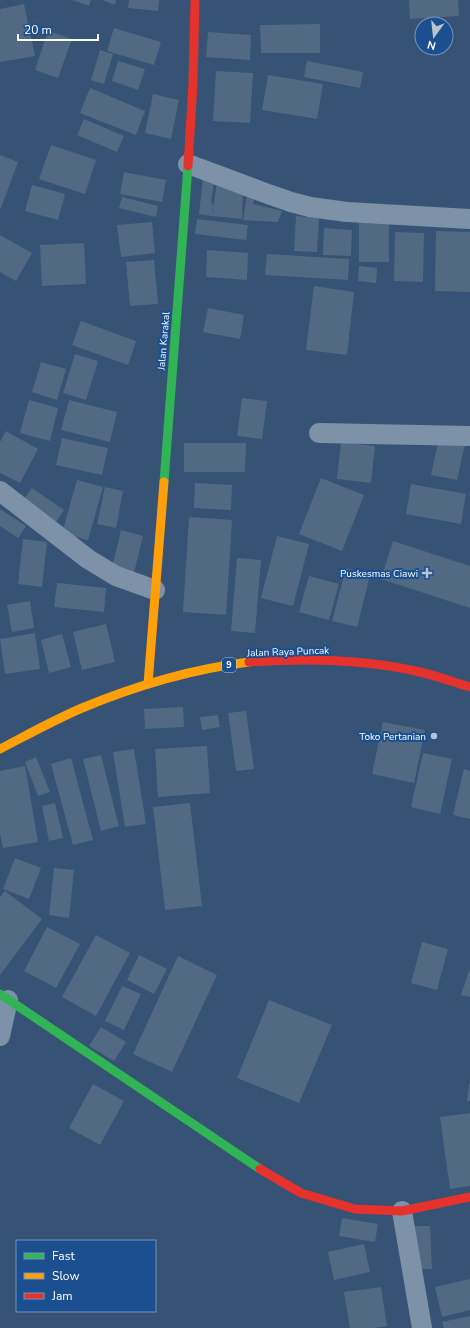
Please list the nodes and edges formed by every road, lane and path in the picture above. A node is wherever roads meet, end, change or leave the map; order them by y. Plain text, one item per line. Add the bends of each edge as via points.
1 (195, 0) edge
2 (188, 164) junction
3 (470, 220) edge
4 (319, 433) dead end
5 (470, 436) edge
6 (0, 491) edge
7 (155, 590) junction
8 (148, 684) junction
9 (470, 687) edge
10 (0, 749) edge
11 (4, 997) edge
12 (0, 1036) edge
13 (470, 1197) edge
14 (402, 1211) junction
15 (422, 1328) edge

1 - 2 main road, Jalan Karakal
2 - 3 street via 310,207
2 - 7 main road, Jalan Karakal
4 - 5 street
6 - 7 street via 88,559 116,576
7 - 8 main road, Jalan Karakal
8 - 9 main road, Jalan Raya Puncak / 9 via 234,664 326,660 420,672
8 - 10 main road, Jalan Raya Puncak / 9 via 94,703
11 - 12 street
11 - 14 main road via 272,1177 301,1193 355,1209
13 - 14 main road
14 - 15 street

